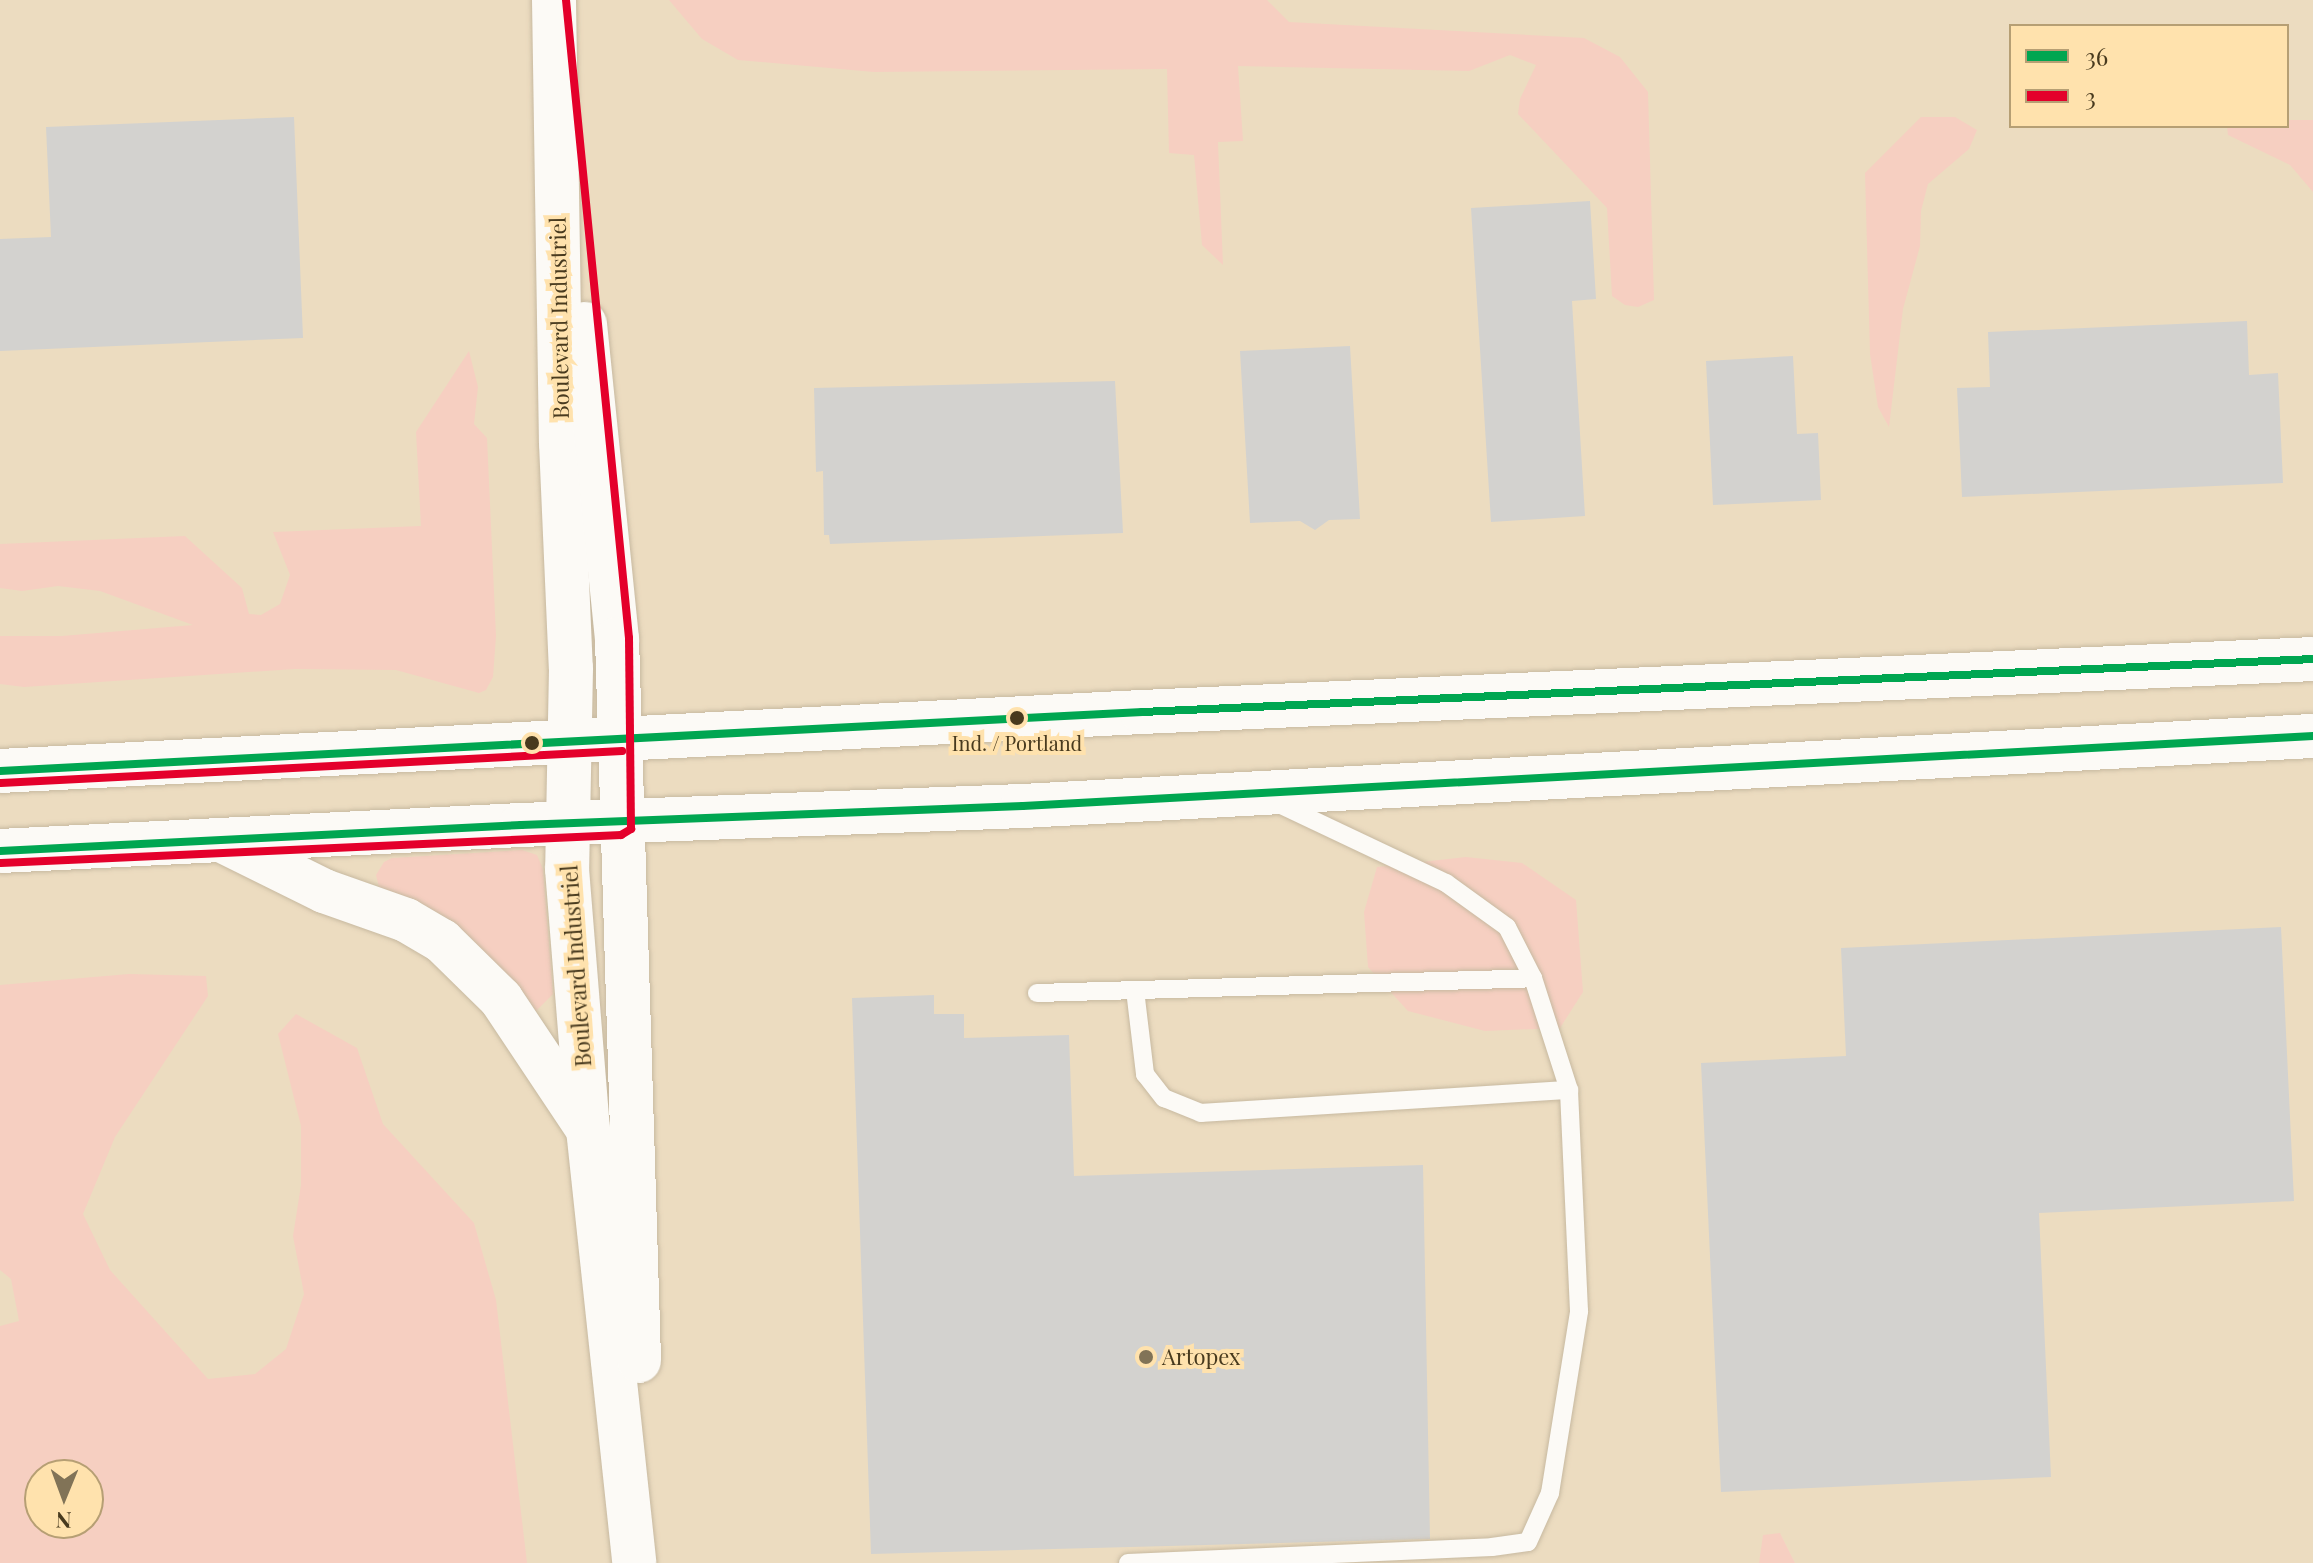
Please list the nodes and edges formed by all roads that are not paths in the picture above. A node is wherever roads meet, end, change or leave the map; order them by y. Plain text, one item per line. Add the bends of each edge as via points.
1 (554, 15) edge
2 (2313, 659) edge
3 (2313, 736) edge
4 (621, 739) junction
5 (572, 742) junction
6 (0, 771) edge
7 (1258, 793) junction
8 (621, 823) junction
9 (568, 824) junction
10 (218, 839) junction
11 (0, 851) edge
12 (1533, 978) junction
13 (1135, 990) junction
14 (1037, 993) dead end
15 (1569, 1090) junction
16 (588, 1129) junction
17 (634, 1563) edge
18 (643, 1563) edge
19 (1128, 1563) edge

1 - 4 main road, Boulevard Industriel via 617,639
1 - 5 main road, Boulevard Industriel
2 - 4 main road
3 - 7 main road
4 - 5 main road
4 - 8 main road, Boulevard Industriel
5 - 6 main road
5 - 9 main road, Boulevard Industriel
7 - 8 main road
7 - 12 lane via 1446,883 1507,927
8 - 9 main road
8 - 18 main road, Boulevard Industriel
9 - 10 main road
9 - 16 main road, Boulevard Industriel
10 - 11 main road
10 - 16 main road via 324,891 406,920 458,954 501,999
12 - 13 lane
12 - 15 lane
13 - 14 lane
13 - 15 lane via 1145,1074 1164,1098 1201,1113
15 - 19 lane via 1579,1311 1550,1493 1528,1542
16 - 17 main road, Boulevard Industriel

